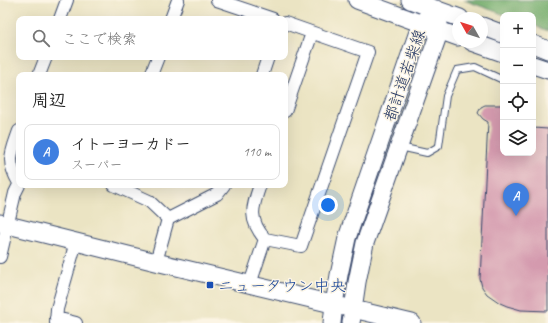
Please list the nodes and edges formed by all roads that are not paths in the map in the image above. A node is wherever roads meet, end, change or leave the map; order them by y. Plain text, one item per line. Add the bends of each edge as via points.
1 (66, 0) edge
2 (178, 0) edge
3 (217, 0) edge
4 (357, 0) edge
5 (410, 0) edge
6 (436, 9) junction
7 (452, 15) edge
8 (61, 16) edge
9 (172, 16) edge
10 (264, 16) edge
11 (421, 23) junction
12 (288, 24) edge
13 (488, 28) edge
14 (440, 30) junction
15 (312, 32) junction
16 (500, 33) edge
17 (452, 35) edge
18 (536, 45) edge
19 (488, 48) edge
20 (548, 50) edge
21 (500, 53) edge
22 (45, 60) edge
23 (157, 60) edge
24 (267, 60) edge
25 (536, 66) edge
26 (548, 70) edge
27 (40, 72) edge
28 (152, 72) edge
29 (263, 72) edge
30 (500, 79) edge
31 (288, 102) edge
32 (16, 140) edge
33 (399, 147) junction
34 (16, 178) edge
35 (18, 188) edge
36 (121, 188) edge
37 (222, 188) edge
38 (259, 188) edge
39 (168, 219) junction
40 (4, 224) edge
41 (265, 239) junction
42 (76, 242) junction
43 (0, 257) edge
44 (156, 262) junction
45 (250, 284) junction
46 (334, 304) junction
47 (352, 316) edge
48 (56, 321) edge
49 (76, 323) edge
50 (332, 323) edge
51 (412, 323) edge

1 - 8 street
2 - 9 street
3 - 10 street
4 - 11 street
5 - 6 street
6 - 7 street
6 - 11 street, 都計道若柴線
6 - 14 street, 都計道若柴線
11 - 14 street
11 - 46 street, 都計道若柴線 via 347,238
12 - 15 street
13 - 16 street
14 - 17 street
14 - 33 street, 都計道若柴線
15 - 31 street
15 - 41 street via 368,52 301,246
18 - 20 street
19 - 21 street
22 - 27 street
23 - 28 street
24 - 29 street
25 - 26 street
30 - 33 lane via 475,67 457,70 446,96 439,146 427,153
32 - 34 street via 11,154 12,171
33 - 47 street, 都計道若柴線 via 365,243 356,282
35 - 40 street
36 - 39 street via 149,200
37 - 39 street via 217,194
38 - 41 street via 252,213
39 - 44 street
40 - 42 street
40 - 43 street
41 - 45 street
42 - 44 street
42 - 48 street
44 - 45 street
45 - 46 street
46 - 47 street
46 - 50 street, 都計道若柴線
47 - 51 street
48 - 49 street

